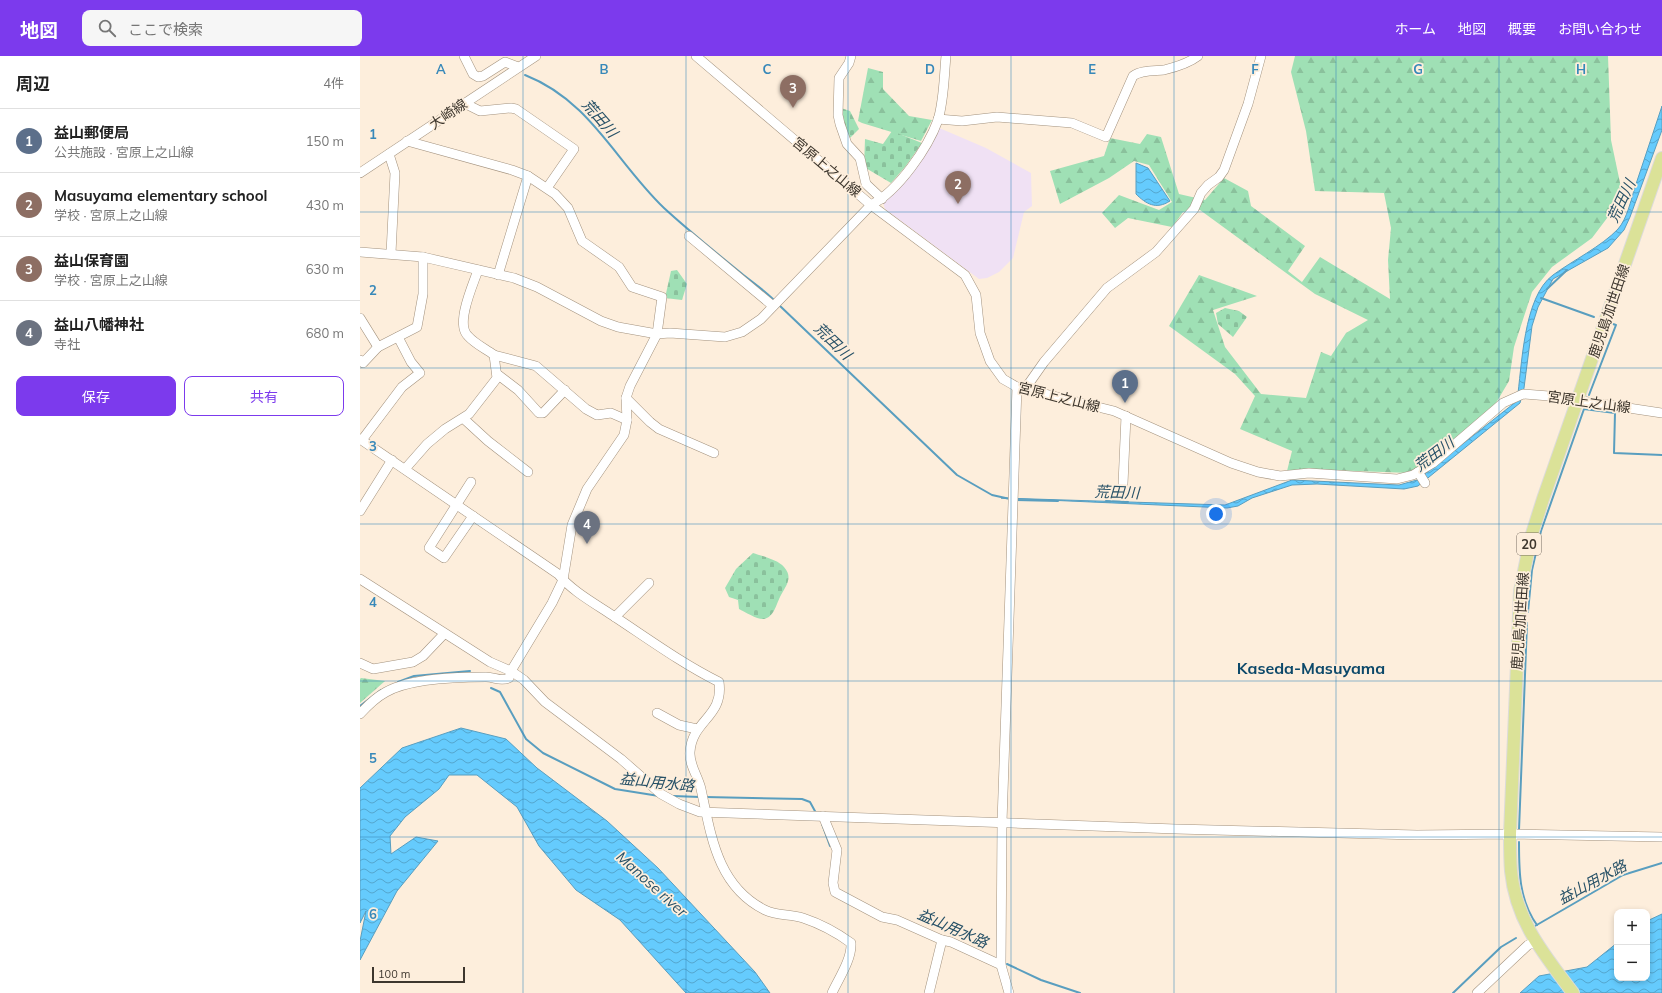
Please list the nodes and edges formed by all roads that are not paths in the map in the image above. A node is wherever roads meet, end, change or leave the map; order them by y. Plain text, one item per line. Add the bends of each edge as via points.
1 (464, 56) edge
2 (536, 56) edge
3 (696, 56) edge
4 (851, 56) edge
5 (946, 56) edge
6 (1198, 56) edge
7 (1262, 56) edge
8 (518, 67) junction
9 (464, 103) junction
10 (938, 119) junction
11 (407, 141) junction
12 (389, 154) junction
13 (1662, 158) edge
14 (360, 173) edge
15 (528, 176) junction
16 (547, 188) junction
17 (882, 199) junction
18 (871, 205) junction
19 (689, 236) dead end
20 (360, 252) edge
21 (391, 254) junction
22 (423, 257) junction
23 (478, 270) junction
24 (498, 275) junction
25 (776, 303) junction
26 (360, 320) edge
27 (656, 334) junction
28 (398, 337) junction
29 (378, 347) junction
30 (494, 355) junction
31 (360, 360) edge
32 (497, 374) junction
33 (1021, 388) junction
34 (565, 390) junction
35 (626, 398) junction
36 (1577, 400) junction
37 (1662, 413) edge
38 (1126, 416) junction
39 (464, 419) junction
40 (627, 420) junction
41 (361, 440) edge
42 (714, 453) dead end
43 (392, 460) junction
44 (405, 469) junction
45 (528, 472) dead end
46 (1418, 472) junction
47 (471, 482) dead end
48 (1425, 483) dead end
49 (1123, 484) dead end
50 (456, 505) junction
51 (360, 511) edge
52 (473, 516) junction
53 (360, 579) edge
54 (563, 580) junction
55 (649, 583) dead end
56 (615, 617) junction
57 (444, 634) junction
58 (360, 663) edge
59 (511, 671) junction
60 (657, 713) dead end
61 (360, 714) edge
62 (697, 729) junction
63 (705, 812) junction
64 (819, 816) junction
65 (1002, 822) junction
66 (1510, 834) junction
67 (1662, 836) edge
68 (942, 940) junction
69 (1536, 943) junction
70 (1001, 965) junction
71 (832, 993) edge
72 (929, 993) edge
73 (1009, 993) edge
74 (1477, 993) edge
75 (1573, 993) edge

1 - 8 street via 473,74 478,77 504,62
2 - 8 street, 大崎線
3 - 18 street, 宮原上之山線
4 - 17 street via 839,78 838,115 847,144 860,158 866,184
5 - 10 street
6 - 10 street via 1175,67 1140,72 1133,76 1106,137 1072,123 997,118 962,121
7 - 33 street via 1224,170 1201,193 1194,210 1156,252 1106,288
8 - 9 street, 大崎線
9 - 11 street, 大崎線
9 - 16 street via 480,111 516,109 574,150
10 - 17 street via 922,152
11 - 12 street, 大崎線
11 - 15 street
12 - 14 street, 大崎線
12 - 21 street via 395,173
13 - 36 main road, 鹿児島加世田線 / 20
15 - 16 street
15 - 24 street
16 - 27 street via 568,208 582,241 620,267 632,287 662,297
17 - 18 street
18 - 25 street
18 - 33 street, 宮原上之山線 via 965,275 976,295 980,333 990,361 1003,379
19 - 25 street
20 - 21 street
21 - 22 street
22 - 23 street
22 - 28 street via 423,294 419,321 417,327
23 - 24 street
23 - 30 street via 463,325 467,336
24 - 27 street via 537,287 601,321
25 - 27 street via 761,319 742,332 725,337
26 - 29 street
27 - 35 street
28 - 29 street
28 - 41 street via 420,373 402,387
29 - 31 street via 363,363
30 - 32 street
30 - 34 street via 536,366
32 - 34 street via 543,414
32 - 39 street via 496,380
33 - 38 street, 宮原上之山線
33 - 65 street via 1008,604
34 - 40 street via 579,404 597,415 611,413
35 - 40 street
35 - 42 street via 659,428
36 - 37 street, 宮原上之山線
36 - 46 street, 宮原上之山線 via 1532,394 1516,396 1503,403 1433,463
36 - 66 main road, 鹿児島加世田線 / 20 via 1535,524 1524,566 1518,618
38 - 46 street, 宮原上之山線 via 1231,463 1271,475 1318,474 1397,479
38 - 49 street
39 - 44 street via 445,429 427,444
39 - 45 street
40 - 54 street via 624,435 587,489 579,506 568,545
41 - 43 street
43 - 44 street
43 - 51 street
44 - 50 street
46 - 48 street
47 - 50 street
50 - 52 street
50 - 52 street via 429,548 444,558
52 - 54 street
53 - 57 street
54 - 56 street
54 - 59 street
55 - 56 street
56 - 62 street via 680,661 719,682 720,698 717,706
57 - 58 street via 423,656 413,662 373,669
57 - 59 street via 490,662
59 - 61 street via 509,678 502,681 488,676 425,681 401,686 376,698
59 - 63 street via 524,680 545,702 621,759 661,794 689,808
60 - 62 street via 680,725
62 - 63 street via 690,754
63 - 64 street
63 - 71 street via 718,860 743,894 766,910 802,918 833,930 851,942 849,957
64 - 65 street
64 - 68 street via 836,850 835,892 882,917 898,920
65 - 66 street via 1417,835
65 - 70 street
66 - 67 street
66 - 69 main road, 鹿児島加世田線 / 20 via 1514,891 1522,918
68 - 70 street
68 - 72 street
69 - 74 street via 1528,945
69 - 75 main road, 鹿児島加世田線 / 20
70 - 73 street

